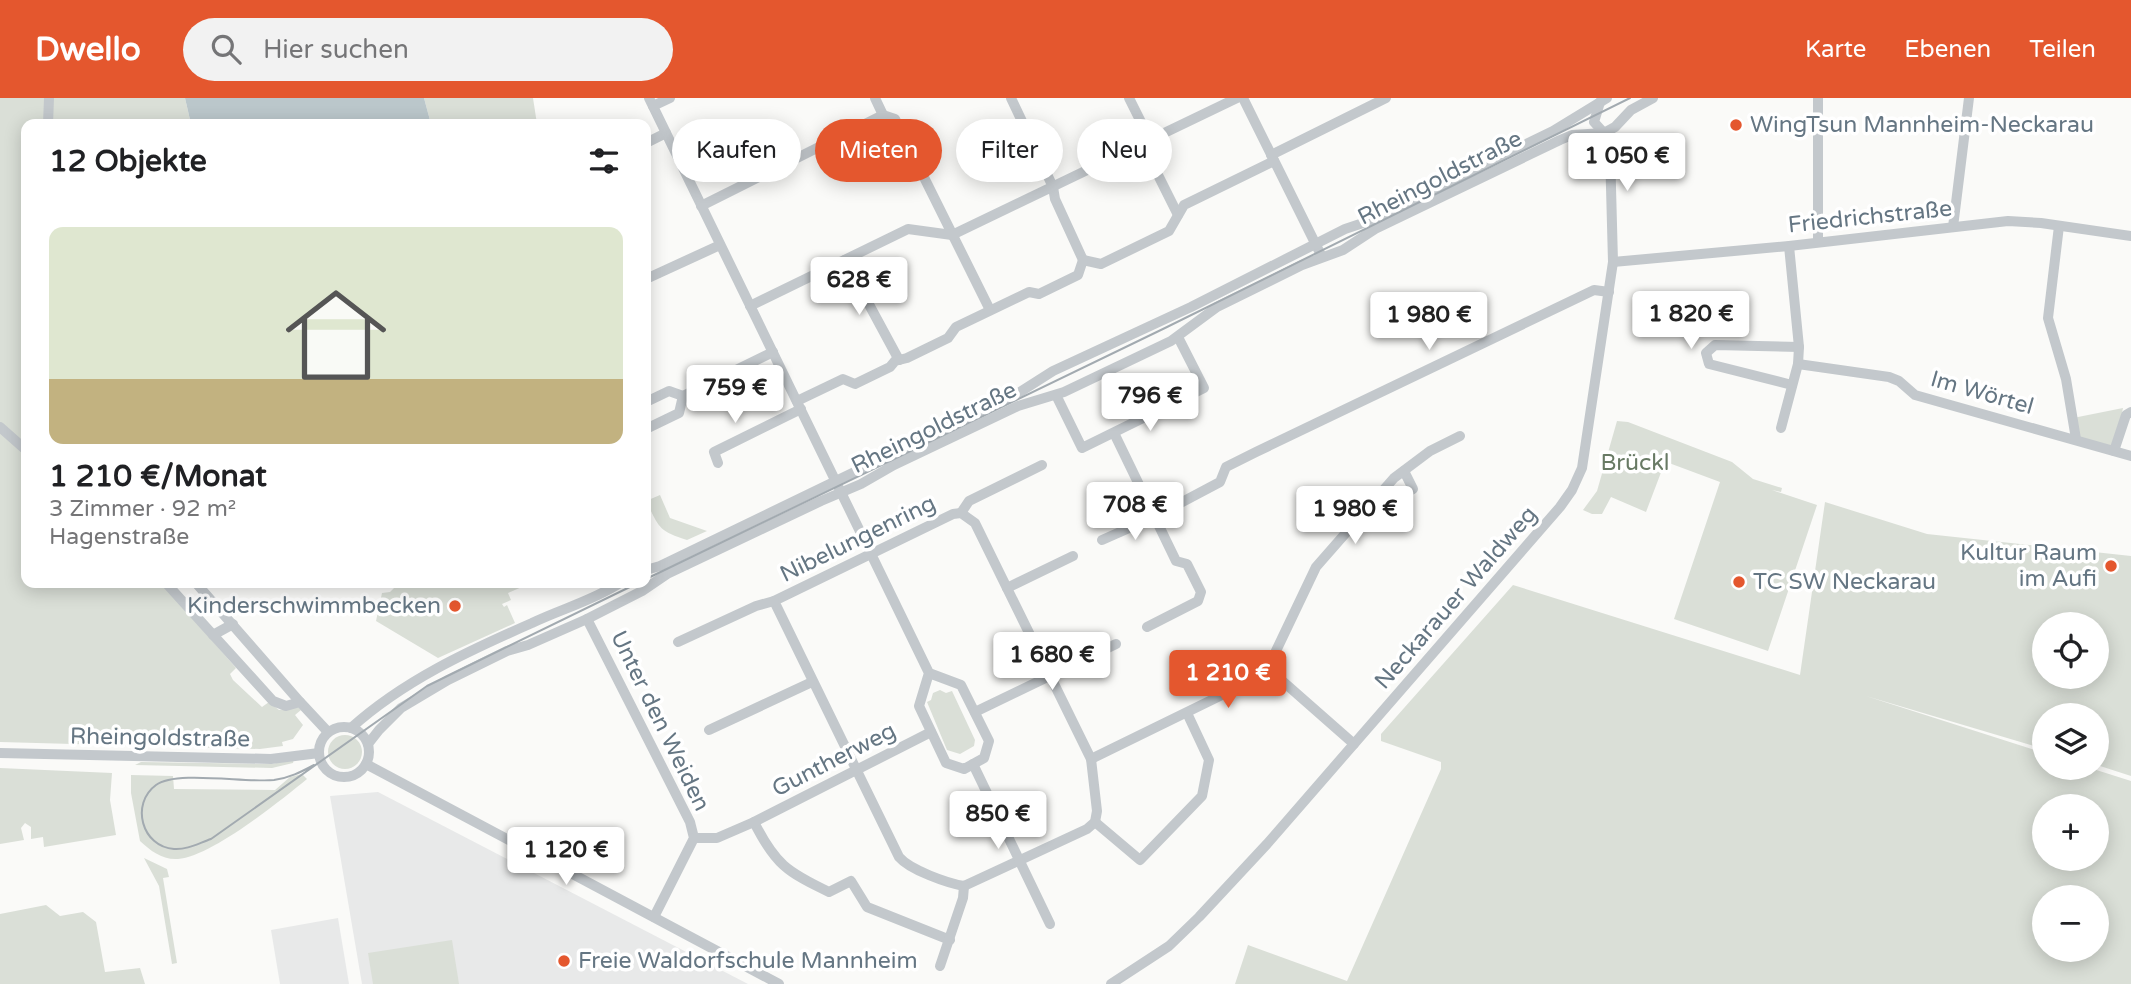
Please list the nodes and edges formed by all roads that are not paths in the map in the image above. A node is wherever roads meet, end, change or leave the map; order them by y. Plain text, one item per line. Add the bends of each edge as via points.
1 (49, 98) edge
2 (670, 98) edge
3 (875, 98) edge
4 (1011, 98) edge
5 (1129, 98) edge
6 (1237, 98) edge
7 (1243, 98) edge
8 (1386, 98) edge
9 (1653, 98) edge
10 (1818, 98) edge
11 (1969, 98) edge
12 (1604, 100) edge
13 (1373, 101) edge
14 (651, 102) edge
15 (883, 115) junction
16 (48, 119) edge
17 (1137, 119) edge
18 (1172, 129) edge
19 (666, 133) junction
20 (1604, 133) junction
21 (651, 140) edge
22 (1273, 158) junction
23 (1077, 175) edge
24 (1164, 182) edge
25 (1053, 187) junction
26 (701, 206) junction
27 (1178, 215) junction
28 (2059, 226) junction
29 (1953, 227) junction
30 (952, 235) junction
31 (2131, 236) edge
32 (1818, 242) junction
33 (1315, 244) junction
34 (720, 245) junction
35 (1789, 246) junction
36 (1322, 257) junction
37 (845, 260) junction
38 (1083, 260) junction
39 (1612, 262) junction
40 (651, 277) edge
41 (1609, 292) junction
42 (750, 306) junction
43 (990, 310) junction
44 (1178, 337) junction
45 (1799, 347) junction
46 (773, 352) junction
47 (899, 360) junction
48 (1798, 364) junction
49 (1792, 385) junction
50 (1056, 395) junction
51 (683, 396) junction
52 (651, 399) edge
53 (799, 405) junction
54 (2131, 412) edge
55 (0, 427) edge
56 (651, 427) edge
57 (1781, 428) dead end
58 (1114, 433) junction
59 (1460, 436) dead end
60 (2076, 439) junction
61 (21, 446) edge
62 (2114, 451) junction
63 (2131, 456) edge
64 (718, 463) dead end
65 (1042, 465) dead end
66 (1404, 471) junction
67 (835, 480) junction
68 (1382, 491) junction
69 (841, 493) junction
70 (961, 513) junction
71 (1154, 517) junction
72 (1102, 540) dead end
73 (872, 554) junction
74 (1073, 556) dead end
75 (651, 569) edge
76 (651, 585) edge
77 (171, 588) edge
78 (201, 588) edge
79 (612, 588) edge
80 (646, 588) edge
81 (1007, 588) junction
82 (774, 601) junction
83 (587, 619) junction
84 (233, 624) junction
85 (1147, 627) dead end
86 (214, 635) junction
87 (678, 642) dead end
88 (1116, 644) dead end
89 (1271, 671) junction
90 (929, 673) junction
91 (1050, 676) junction
92 (812, 682) junction
93 (300, 702) junction
94 (975, 712) junction
95 (1187, 713) junction
96 (351, 728) junction
97 (709, 730) dead end
98 (328, 732) junction
99 (931, 732) junction
100 (368, 744) junction
101 (1354, 744) junction
102 (0, 753) edge
103 (319, 753) junction
104 (1091, 759) junction
105 (366, 764) junction
106 (973, 764) junction
107 (855, 770) junction
108 (754, 822) junction
109 (1095, 822) junction
110 (694, 838) junction
111 (1020, 860) junction
112 (964, 886) junction
113 (654, 917) junction
114 (1050, 924) dead end
115 (950, 940) junction
116 (940, 966) dead end
117 (779, 984) edge
118 (1111, 984) edge

1 - 16 street
2 - 14 street
3 - 15 street
4 - 25 street
5 - 17 street
6 - 18 street
7 - 22 street
8 - 13 street
9 - 20 street
10 - 32 street
11 - 29 street
12 - 20 street, Rheingoldstraße via 1594,122
12 - 33 street, Rheingoldstraße via 1544,136
13 - 22 street
14 - 19 street
15 - 26 street
15 - 30 street via 895,119
19 - 21 street
19 - 26 street
20 - 36 street, Rheingoldstraße via 1560,139
20 - 39 street, Neckarauer Waldweg via 1611,168
22 - 27 street via 1184,205
22 - 33 street
23 - 25 street
24 - 27 street
25 - 30 street
25 - 38 street
26 - 34 street
27 - 38 street via 1169,231 1101,264
28 - 29 street, Friedrichstraße via 2008,221
28 - 31 street, Friedrichstraße
28 - 60 street via 2048,318 2067,379
29 - 32 street, Friedrichstraße
30 - 37 street via 908,229
30 - 43 street
32 - 35 street, Friedrichstraße
33 - 36 street
33 - 67 street, Rheingoldstraße
34 - 40 street
34 - 42 street
35 - 39 street, Friedrichstraße
35 - 45 street
36 - 44 street, Rheingoldstraße via 1217,307
37 - 42 street
37 - 47 street
38 - 43 street via 1078,275
39 - 41 street, Neckarauer Waldweg
41 - 71 street via 1594,290 1256,452 1226,467 1220,482
41 - 101 street, Neckarauer Waldweg via 1582,468 1572,490
42 - 46 street
43 - 47 street via 956,327 948,338
44 - 50 street, Rheingoldstraße
44 - 58 street via 1204,388
45 - 48 street
45 - 49 street via 1715,345 1706,353 1709,364
46 - 51 street
46 - 53 street
47 - 53 street via 855,384 843,379
48 - 49 street
48 - 60 street, Im Wörtel via 1889,377 1915,395
49 - 57 street
50 - 58 street via 1082,448
50 - 69 street, Rheingoldstraße via 1018,406
51 - 52 street via 669,391
51 - 56 street via 679,413
53 - 64 street via 713,452
53 - 67 street
54 - 62 street
55 - 61 street
58 - 71 street
59 - 66 street
60 - 62 street, Im Wörtel
62 - 63 street, Im Wörtel
65 - 70 street, Nibelungenring via 969,502
66 - 68 street
66 - 68 street via 1413,489 1399,496
67 - 69 street
67 - 75 street, Rheingoldstraße
68 - 89 street via 1316,568 1275,653
69 - 73 street
69 - 76 street, Rheingoldstraße
70 - 73 street, Nibelungenring
70 - 81 street, Nibelungenring via 975,523
71 - 72 street
71 - 85 street via 1176,561 1187,564 1201,592 1198,601
73 - 82 street, Nibelungenring
73 - 90 street
74 - 81 street
77 - 86 street
78 - 84 street
79 - 96 street via 431,672 384,700
80 - 83 street, Rheingoldstraße
81 - 91 street, Nibelungenring
82 - 87 street, Nibelungenring
82 - 92 street, Nibelungenring
83 - 100 street, Rheingoldstraße via 507,651 433,688 401,708
83 - 110 street, Unter den Weiden
84 - 86 street
84 - 93 street
86 - 93 street via 273,701 286,706
88 - 91 street
89 - 95 street
89 - 101 street
90 - 94 street via 961,685
90 - 99 street via 919,706
91 - 94 street
91 - 104 street, Nibelungenring
92 - 97 street
92 - 107 street, Nibelungenring
93 - 98 street
94 - 106 street via 989,741 984,758
95 - 104 street
95 - 109 street via 1209,760 1202,796 1140,860
96 - 98 street
96 - 100 street
98 - 103 street
99 - 106 street via 946,763 964,769
99 - 107 street, Guntherweg
100 - 105 street
101 - 118 street, Neckarauer Waldweg via 1199,917 1169,946
102 - 103 street, Rheingoldstraße via 271,759
103 - 105 street via 325,768 340,776 357,773
104 - 109 street, Nibelungenring
105 - 113 street
106 - 111 street
107 - 108 street, Guntherweg
107 - 112 street, Nibelungenring via 905,864
108 - 110 street, Guntherweg via 717,838
108 - 115 street, Guntherweg via 768,850 795,876 829,892 851,881 867,907
109 - 111 street
110 - 113 street, Unter den Weiden
111 - 112 street
111 - 114 street
112 - 115 street
113 - 117 street
115 - 116 street

